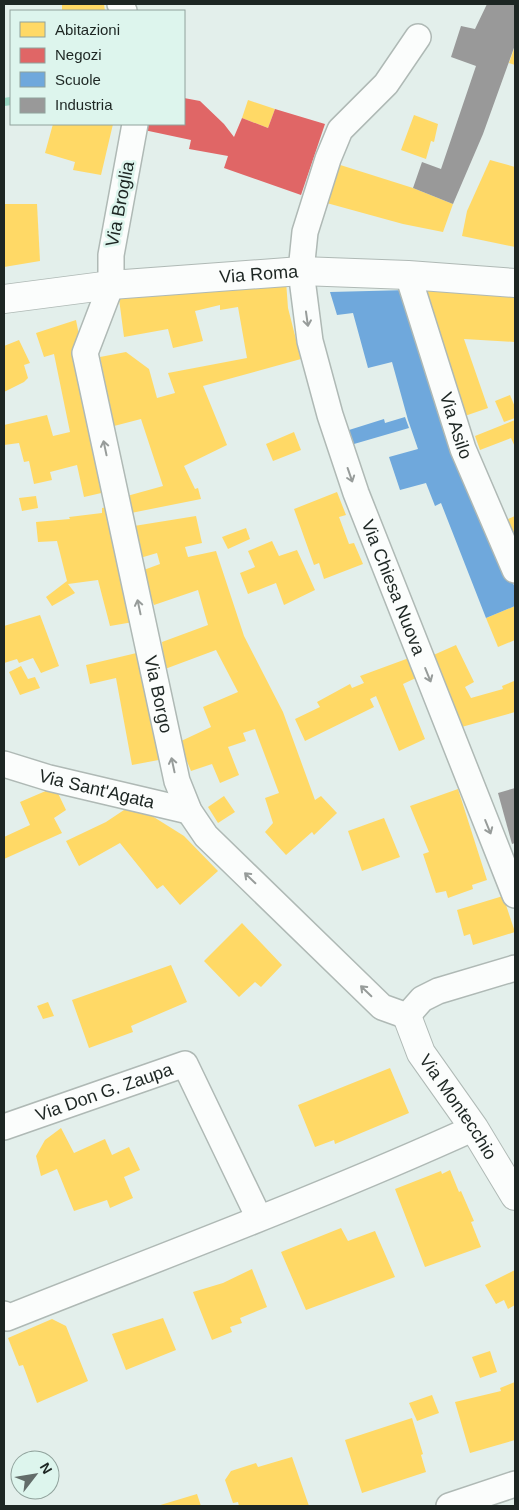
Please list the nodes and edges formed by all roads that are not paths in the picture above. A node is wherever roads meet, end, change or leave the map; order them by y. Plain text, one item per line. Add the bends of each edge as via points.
1 (418, 37) dead end
2 (135, 125) edge
3 (300, 270) junction
4 (408, 275) junction
5 (515, 283) edge
6 (111, 284) junction
7 (4, 300) edge
8 (515, 570) edge
9 (4, 764) edge
10 (190, 811) junction
11 (515, 895) edge
12 (515, 968) edge
13 (407, 1016) junction
14 (4, 1128) edge
15 (474, 1128) junction
16 (515, 1196) edge
17 (259, 1218) junction
18 (4, 1314) edge
19 (515, 1484) edge
20 (448, 1506) edge

1 - 3 street, Via Chiesa Nuova via 386,84 340,130 305,232
2 - 6 street, Via Broglia via 111,255
3 - 4 street, Via Roma
3 - 6 street, Via Roma
3 -> 11 street, Via Chiesa Nuova via 310,342 330,415
4 - 5 street, Via Roma
4 - 8 street, Via Asilo via 463,449
6 - 7 street, Via Roma
10 -> 6 street, Via Borgo via 177,781 85,353
9 - 10 street, Via Sant'Agata via 49,778
13 -> 10 street, Via Borgo via 382,1007 206,836
12 - 13 street via 438,991 422,999
13 - 15 street, Via Montecchio via 421,1053
14 - 17 street, Via Don G. Zaupa via 184,1064
15 - 16 street, Via Montecchio
15 - 17 street
17 - 18 street via 7,1318
19 - 20 street

